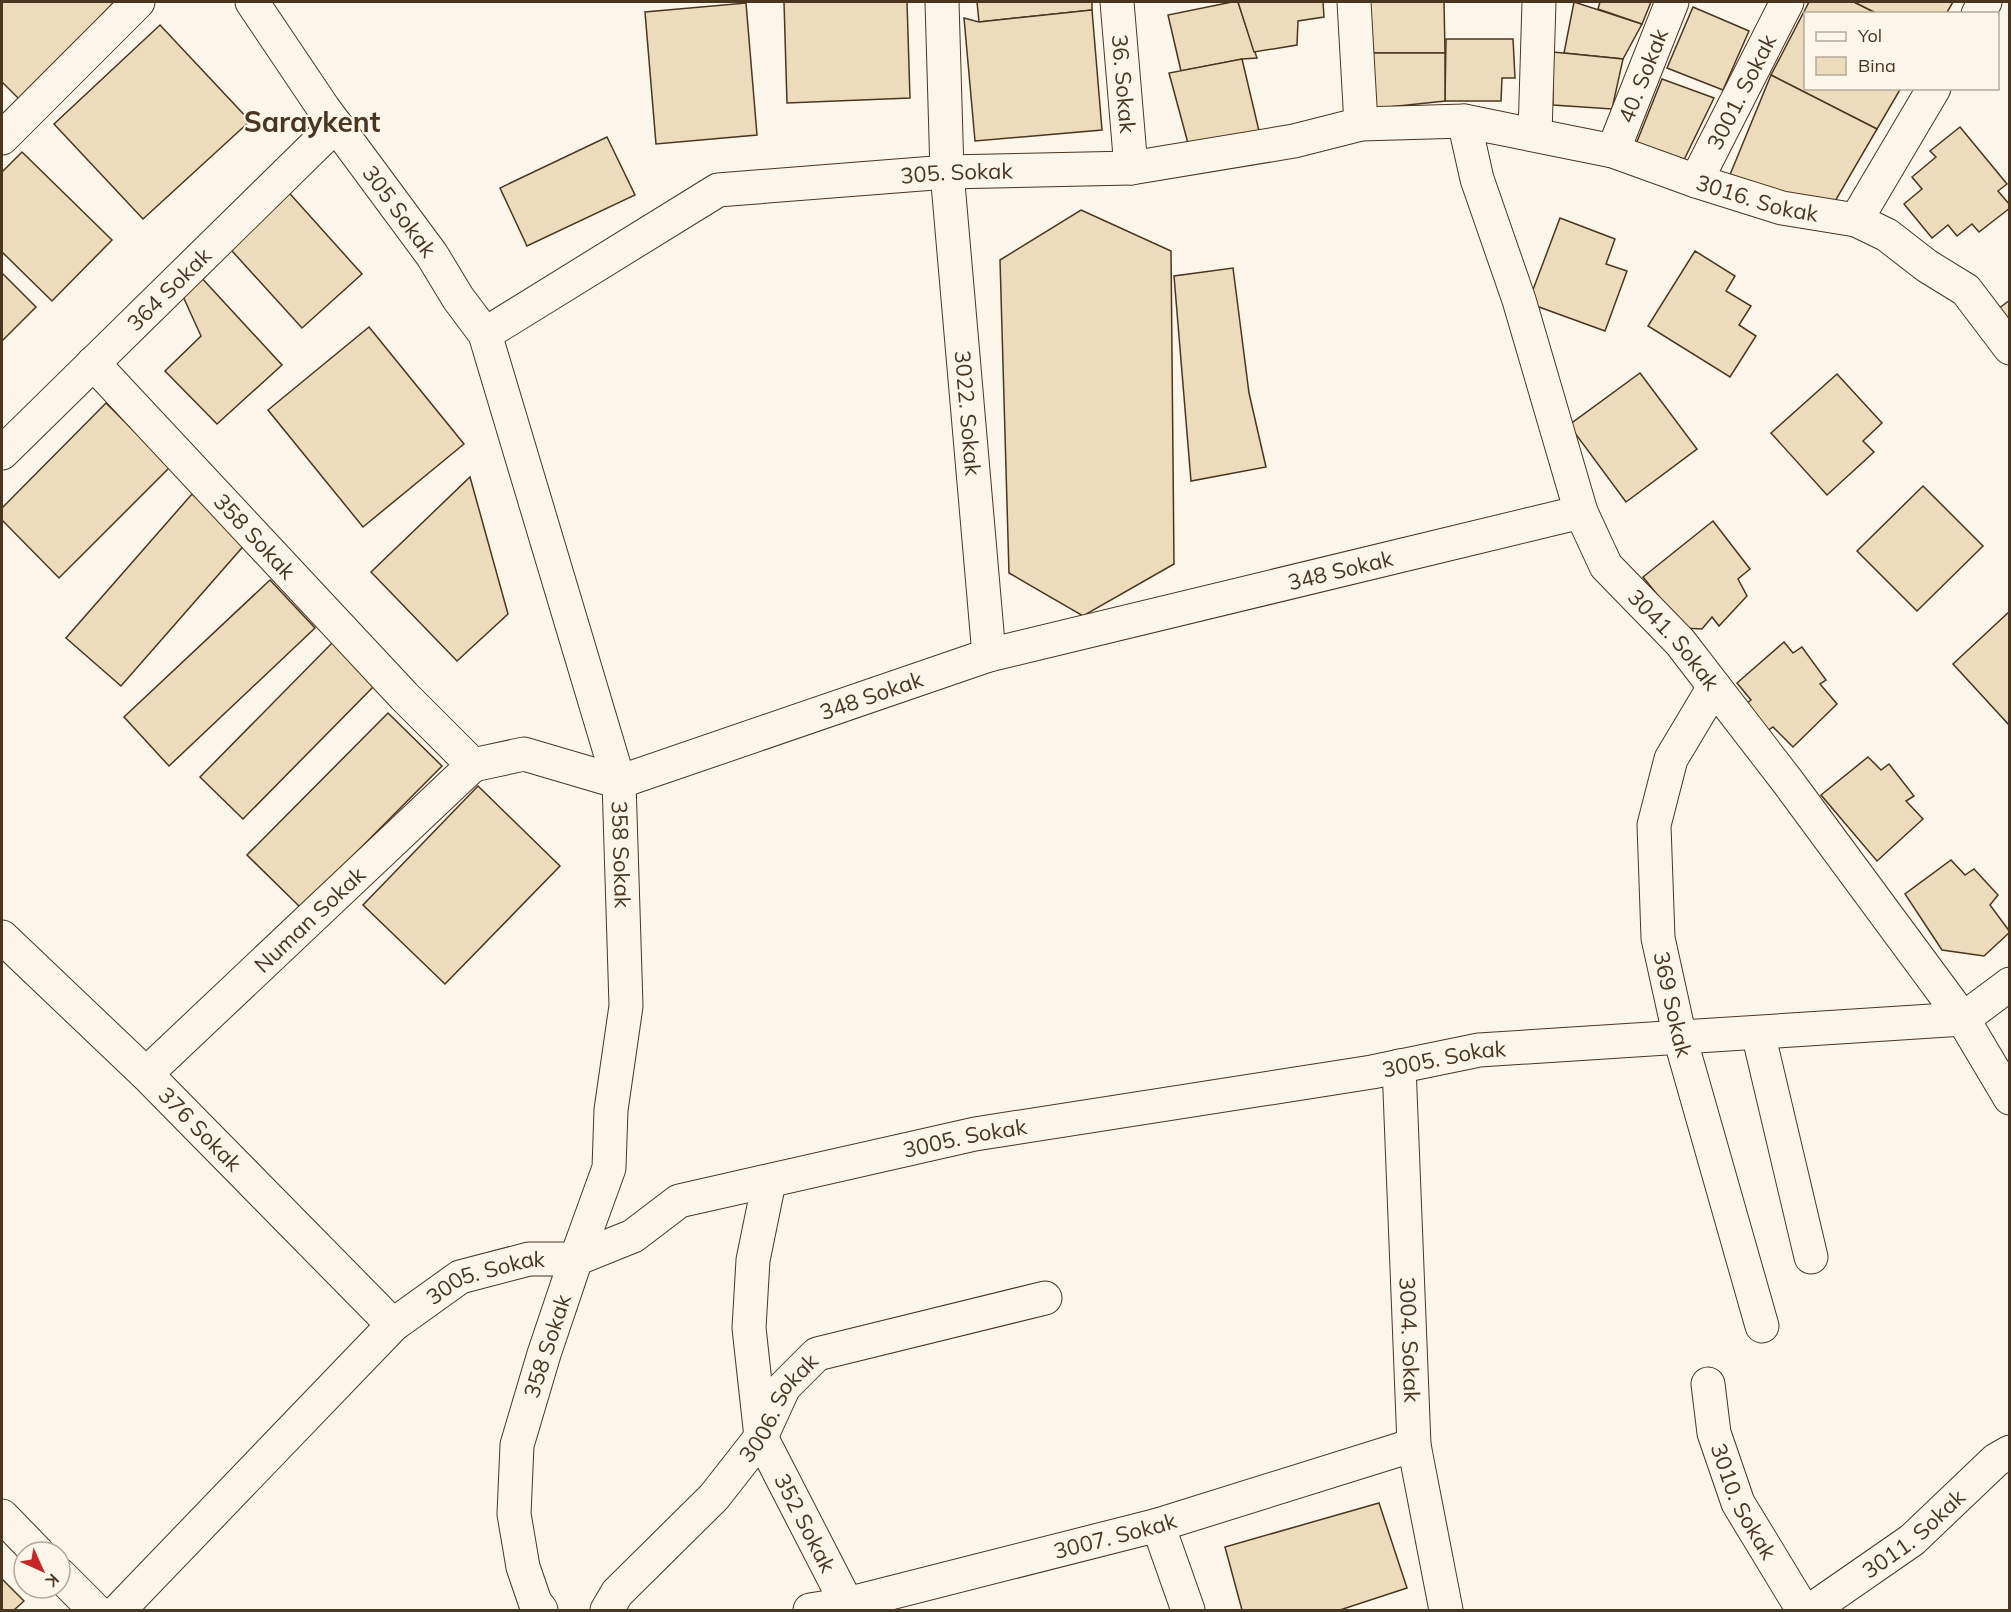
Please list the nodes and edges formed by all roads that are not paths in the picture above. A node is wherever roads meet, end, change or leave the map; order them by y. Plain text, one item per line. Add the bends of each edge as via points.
1 (138, 2) edge
2 (252, 2) edge
3 (942, 2) edge
4 (1117, 2) edge
5 (1354, 2) edge
6 (1539, 2) edge
7 (1672, 2) edge
8 (1786, 2) edge
9 (1933, 90) edge
10 (1464, 121) junction
11 (1361, 124) junction
12 (336, 125) junction
13 (1535, 134) junction
14 (2, 138) edge
15 (1613, 151) junction
16 (1131, 168) junction
17 (947, 172) junction
18 (1696, 180) junction
19 (1856, 220) junction
20 (485, 334) junction
21 (2010, 348) edge
22 (93, 363) junction
23 (2, 453) edge
24 (1581, 512) junction
25 (989, 655) junction
26 (1714, 687) junction
27 (473, 765) junction
28 (620, 782) junction
29 (2, 937) edge
30 (2010, 984) edge
31 (1963, 1019) junction
32 (1758, 1033) junction
33 (1680, 1038) junction
34 (1399, 1066) junction
35 (146, 1074) junction
36 (2010, 1098) edge
37 (769, 1182) junction
38 (1811, 1257) dead end
39 (576, 1259) junction
40 (1045, 1298) dead end
41 (393, 1325) junction
42 (1762, 1326) dead end
43 (1708, 1384) dead end
44 (761, 1437) junction
45 (1414, 1445) junction
46 (2010, 1452) edge
47 (2, 1516) edge
48 (1158, 1525) junction
49 (25, 1540) edge
50 (72, 1587) edge
51 (847, 1607) edge
52 (95, 1611) edge
53 (119, 1611) edge
54 (541, 1611) edge
55 (607, 1611) edge
56 (810, 1611) edge
57 (1188, 1611) edge
58 (1446, 1611) edge
59 (1803, 1611) edge
60 (1810, 1611) edge

1 - 14 street
2 - 12 street, 305 Sokak
3 - 17 street, 3022. Sokak
4 - 16 street, 36. Sokak
5 - 11 street
6 - 13 street
7 - 15 street, 40. Sokak
8 - 18 street, 3001. Sokak
9 - 19 street
10 - 11 street, 305. Sokak
10 - 13 street, 3016. Sokak
10 - 24 street, 3041. Sokak via 1477,179 1519,300
11 - 16 street, 305. Sokak via 1294,141
12 - 20 street, 305 Sokak
12 - 22 street, 364 Sokak
13 - 15 street, 3016. Sokak
15 - 18 street, 3016. Sokak
16 - 17 street, 305. Sokak
17 - 20 street, 305. Sokak via 718,190
17 - 25 street, 3022. Sokak
18 - 19 street, 3016. Sokak via 1782,208
19 - 21 street, 3016. Sokak via 1887,235 1966,290
20 - 28 street
22 - 23 street, 364 Sokak
22 - 27 street, 358 Sokak
24 - 25 street, 348 Sokak
24 - 26 street, 3041. Sokak via 1606,566 1680,642
25 - 28 street, 348 Sokak
26 - 31 street, 3041. Sokak
26 - 33 street, 369 Sokak via 1671,759 1654,825 1658,938
27 - 28 street, 358 Sokak via 524,754
27 - 35 street, Numan Sokak
28 - 39 street, 358 Sokak via 626,1006 611,1110 609,1168
29 - 35 street, 376 Sokak
30 - 31 street
31 - 32 street, 3005. Sokak
31 - 36 street, 3041. Sokak
32 - 33 street, 3005. Sokak
32 - 38 street
33 - 34 street, 3005. Sokak via 1479,1050
33 - 42 street, 369 Sokak
34 - 37 street, 3005. Sokak via 975,1134
34 - 45 street, 3004. Sokak
35 - 41 street, 376 Sokak
37 - 39 street, 3005. Sokak via 679,1201 633,1236
37 - 44 street via 753,1260 749,1328
39 - 41 street, 3005. Sokak via 529,1259 460,1277
39 - 54 street, 358 Sokak via 517,1445 514,1514 523,1567
40 - 44 street, 3006. Sokak via 817,1354 784,1387
41 - 53 street, 3005. Sokak
43 - 59 street, 3010. Sokak via 1714,1433 1738,1503
44 - 51 street, 352 Sokak
44 - 55 street, 3006. Sokak via 714,1497 618,1593
45 - 48 street, 3007. Sokak
45 - 58 street, 3004. Sokak
46 - 60 street, 3011. Sokak via 1996,1460 1912,1540
47 - 49 street
48 - 51 street, 3007. Sokak
48 - 57 street
50 - 52 street
51 - 56 street, 3007. Sokak

